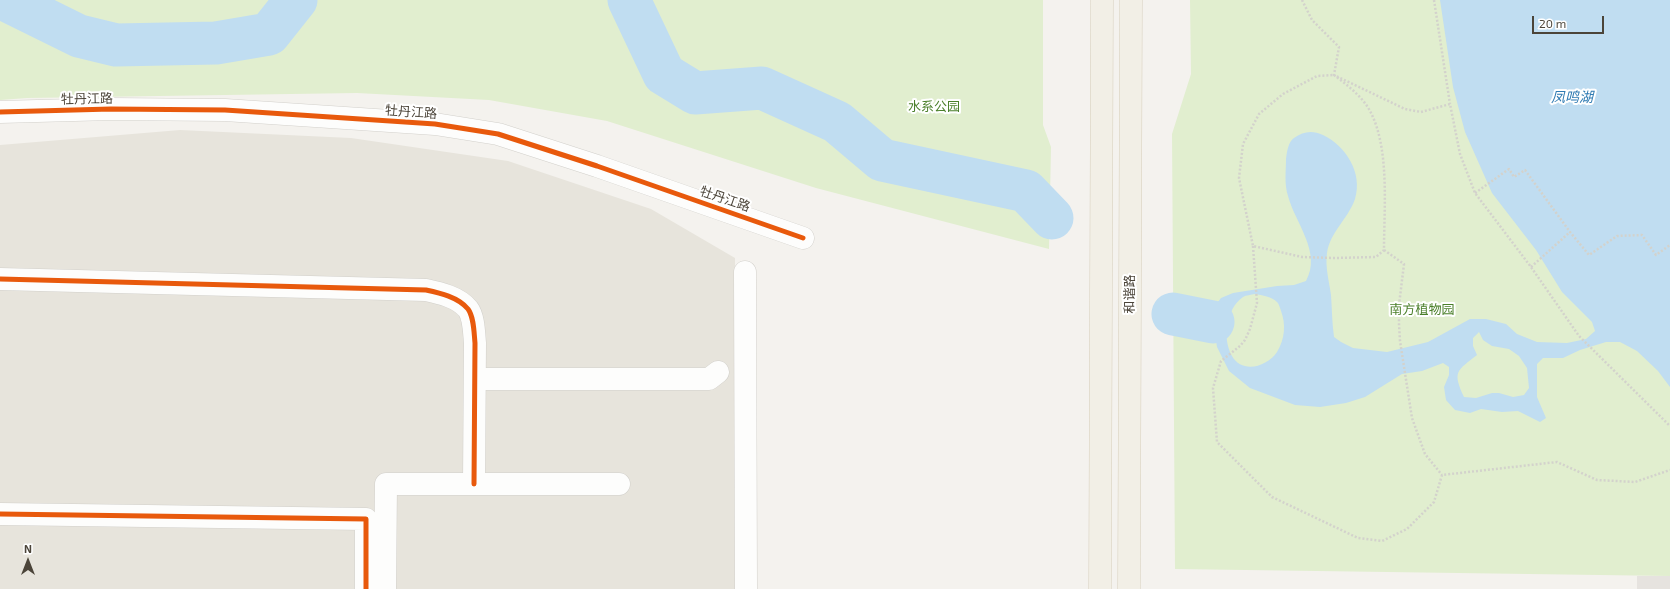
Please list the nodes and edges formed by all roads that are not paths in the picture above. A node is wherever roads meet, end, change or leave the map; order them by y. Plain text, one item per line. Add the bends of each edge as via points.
1 (1102, 0) edge
2 (1131, 0) edge
3 (0, 112) edge
4 (803, 238) dead end
5 (746, 272) dead end
6 (0, 279) edge
7 (718, 372) dead end
8 (475, 379) junction
9 (474, 484) junction
10 (619, 484) dead end
11 (0, 514) edge
12 (366, 589) edge
13 (385, 589) edge
14 (746, 589) edge
15 (1100, 589) edge
16 (1129, 589) edge

1 - 15 main road
2 - 16 main road, 和谐路
3 - 4 street, 牡丹江路 via 110,109 225,110 435,124 498,134
5 - 14 street
6 - 8 street via 426,290 442,293 468,310 475,343
7 - 8 street via 709,379
8 - 9 street
9 - 10 street
9 - 13 street via 386,484
11 - 12 street via 366,519

